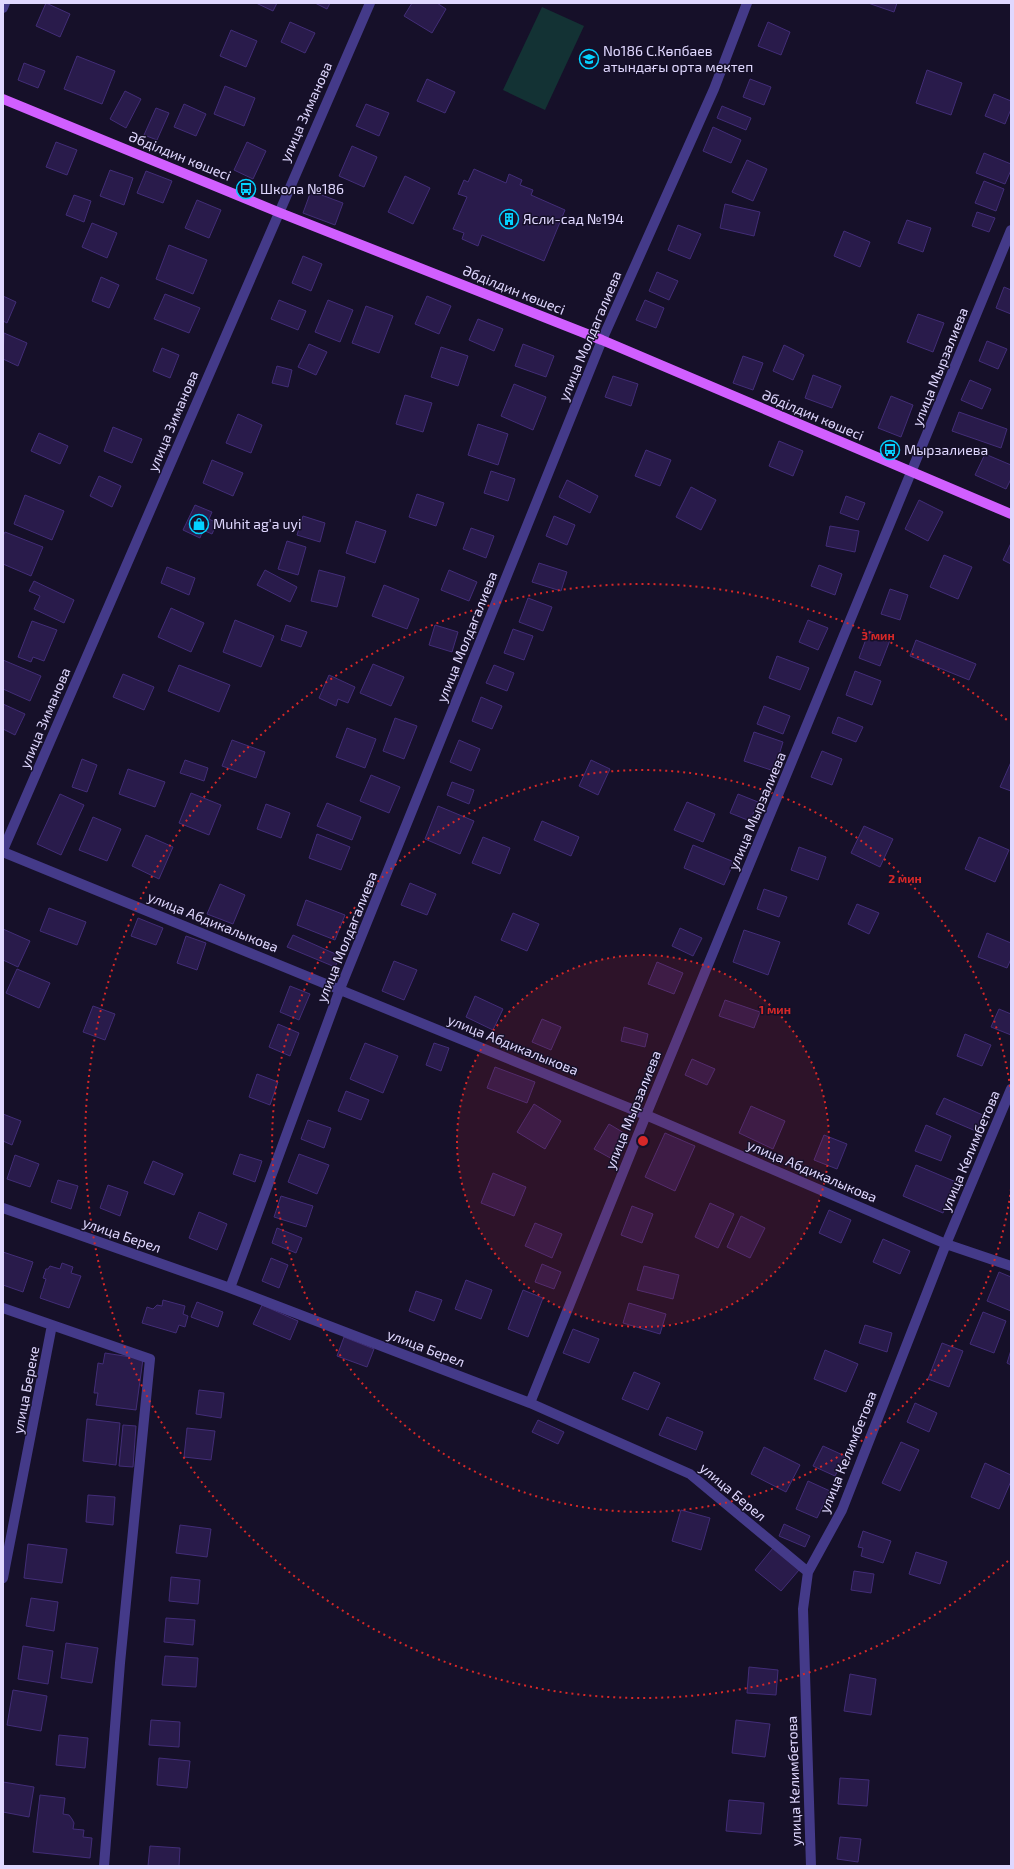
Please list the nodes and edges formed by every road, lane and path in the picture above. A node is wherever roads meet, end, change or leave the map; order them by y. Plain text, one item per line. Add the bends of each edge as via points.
1 (5, 3) edge
2 (370, 3) edge
3 (747, 3) edge
4 (3, 8) edge
5 (3, 99) edge
6 (278, 212) junction
7 (1011, 230) edge
8 (602, 340) junction
9 (912, 472) junction
10 (1011, 514) edge
11 (3, 851) edge
12 (340, 989) junction
13 (1011, 1089) edge
14 (646, 1115) junction
15 (3, 1208) edge
16 (946, 1244) junction
17 (1011, 1266) edge
18 (230, 1288) junction
19 (3, 1308) edge
20 (52, 1326) junction
21 (530, 1403) junction
22 (808, 1572) junction
23 (3, 1578) edge
24 (104, 1866) edge
25 (811, 1866) edge

1 - 4 street
2 - 6 street, улица Зиманова
3 - 8 street, улица Молдагалиева via 714,89
5 - 6 main road, Әбділдин көшесі
6 - 8 main road, Әбділдин көшесі
6 - 11 street, улица Зиманова
7 - 9 street, улица Мырзалиева
8 - 9 main road, Әбділдин көшесі
8 - 12 street, улица Молдагалиева
9 - 10 main road, Әбділдин көшесі
9 - 14 street, улица Мырзалиева
11 - 12 street, улица Абдикалыкова
12 - 14 street, улица Абдикалыкова
12 - 18 street, улица Молдагалиева
13 - 16 street, улица Келимбетова
14 - 16 street, улица Абдикалыкова
14 - 21 street, улица Мырзалиева
15 - 18 street, улица Берел
16 - 17 street, улица Абдикалыкова
16 - 22 street, улица Келимбетова via 842,1510
18 - 21 street, улица Берел
19 - 20 street
20 - 23 street, улица Береке
20 - 24 street via 150,1359 120,1663
21 - 22 street, улица Берел via 690,1474
22 - 25 street, улица Келимбетова via 803,1609

